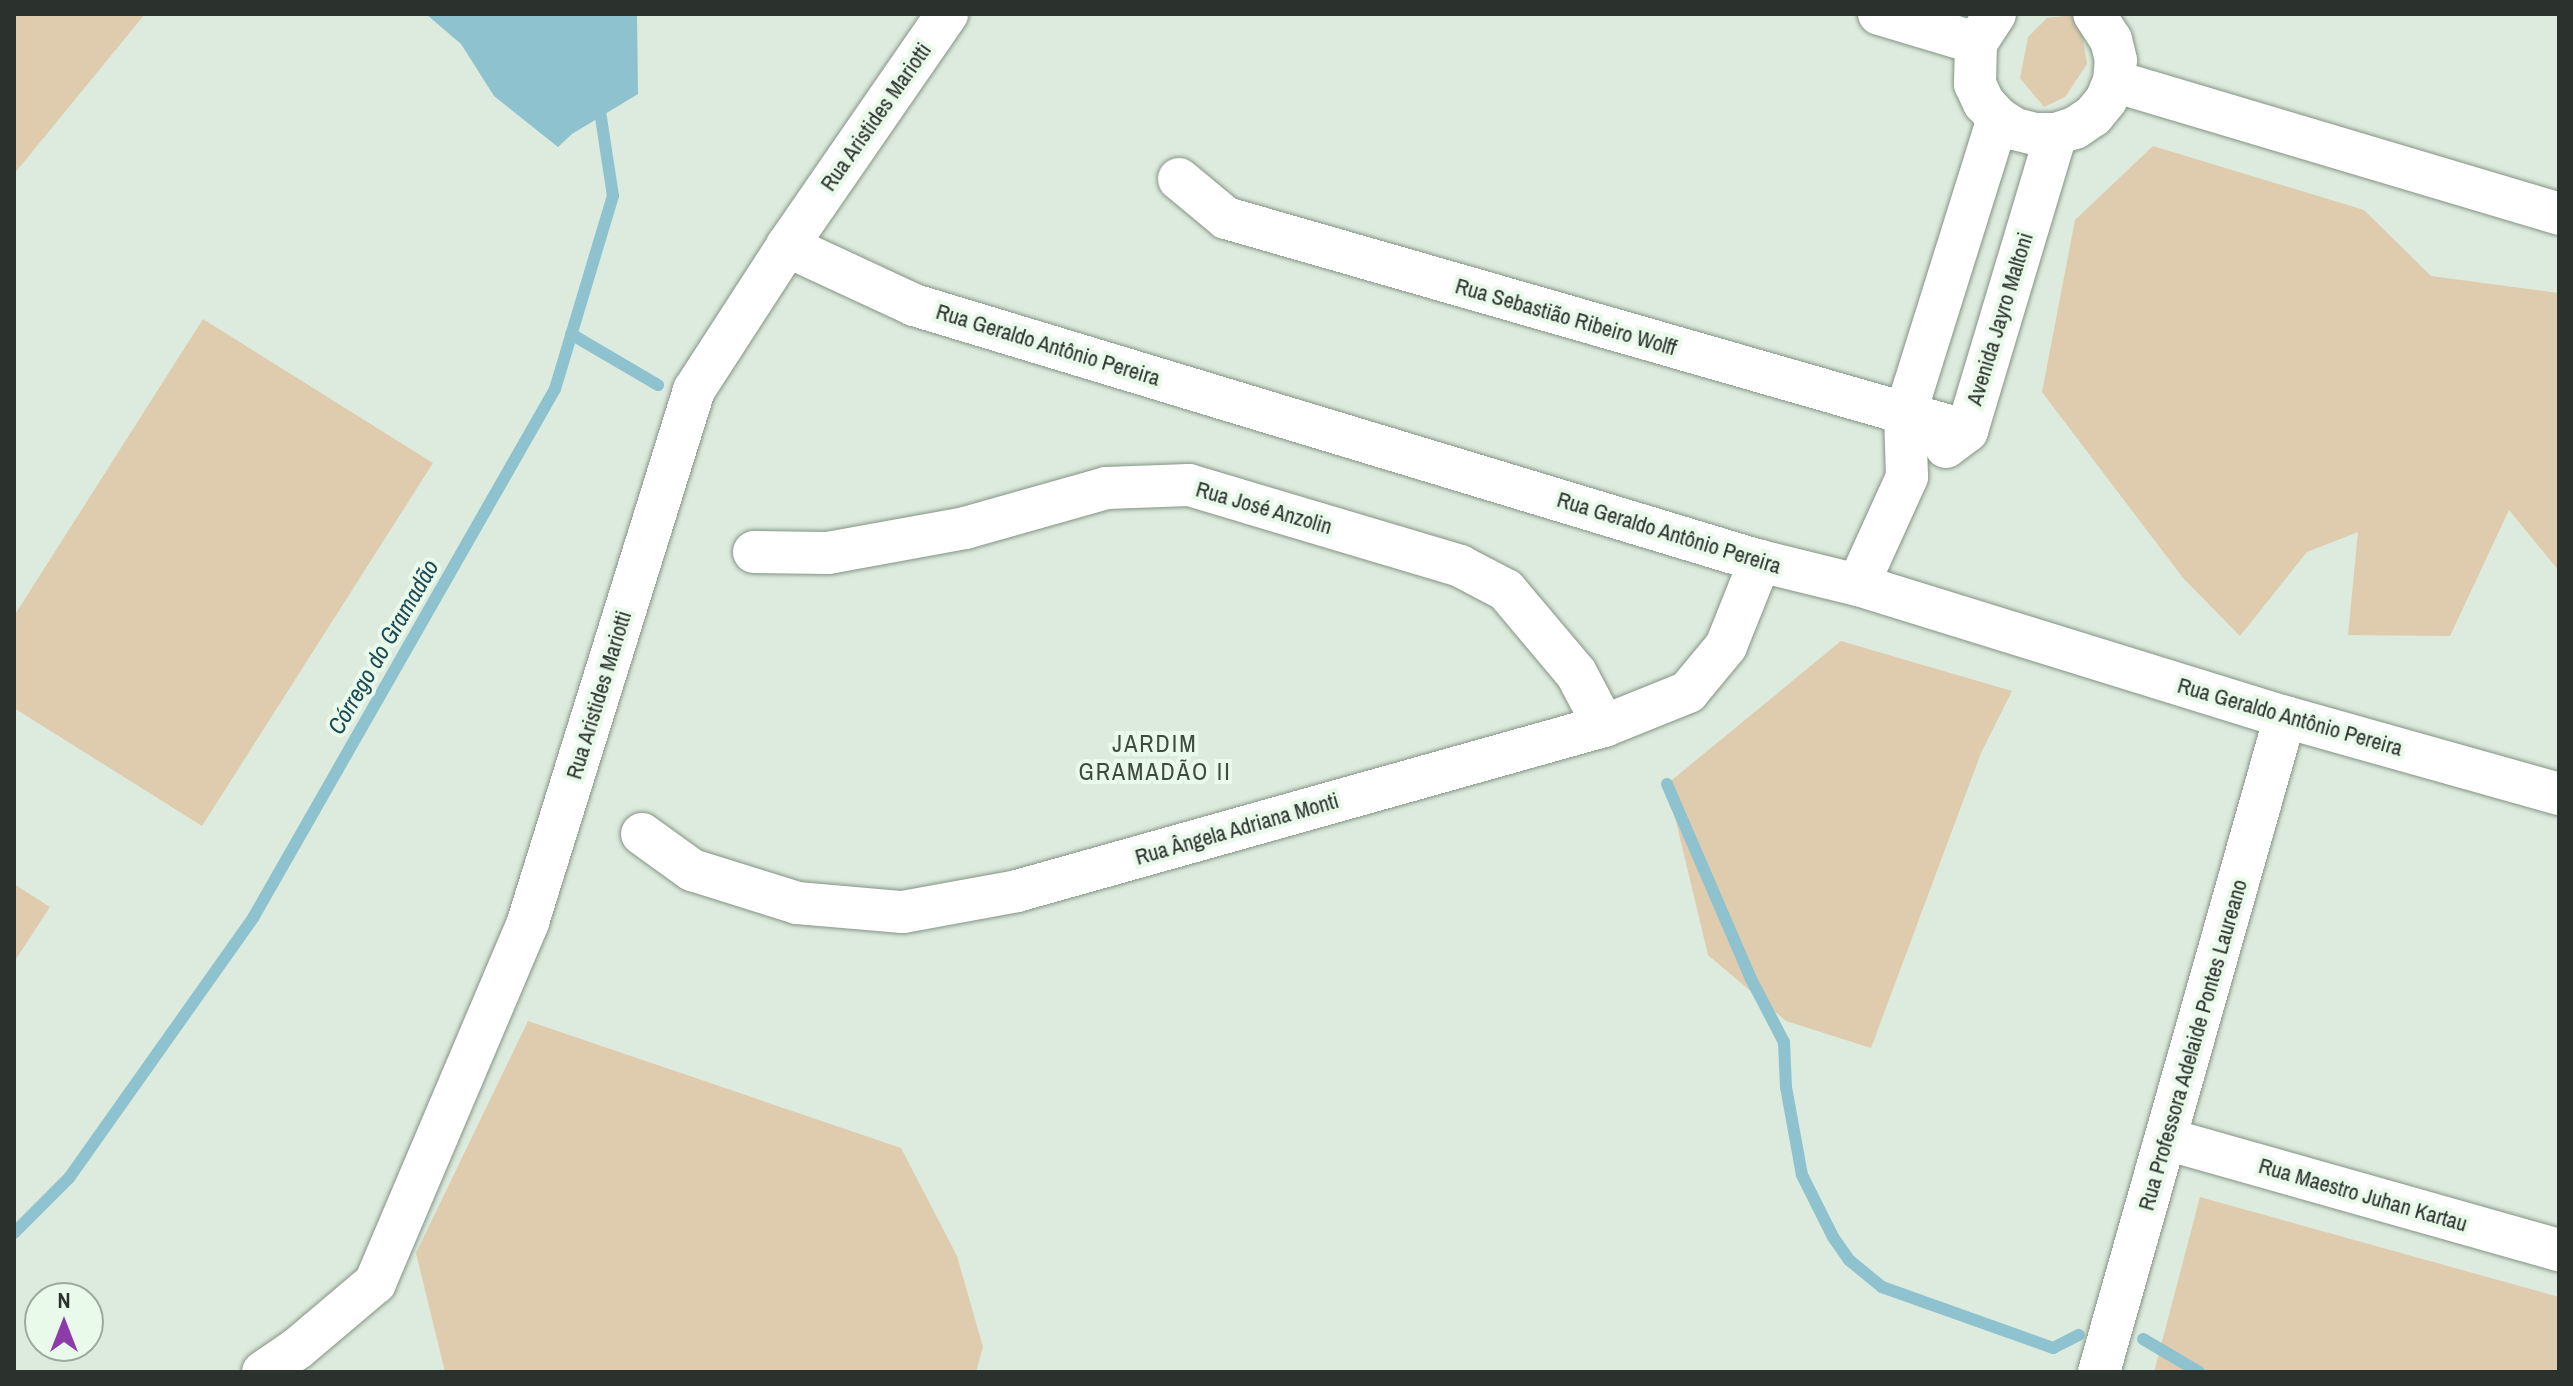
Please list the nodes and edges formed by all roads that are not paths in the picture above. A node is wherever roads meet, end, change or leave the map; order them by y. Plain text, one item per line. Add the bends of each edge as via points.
1 (947, 14) edge
2 (1879, 14) edge
3 (2094, 14) edge
4 (1985, 28) edge
5 (2114, 81) junction
6 (1998, 118) junction
7 (2056, 134) junction
8 (1179, 179) dead end
9 (2559, 214) edge
10 (787, 246) junction
11 (1905, 415) junction
12 (1967, 431) junction
13 (1907, 477) junction
14 (754, 552) dead end
15 (1760, 561) junction
16 (1858, 585) junction
17 (2285, 717) junction
18 (1604, 726) junction
19 (2559, 794) edge
20 (642, 834) dead end
21 (2166, 1139) junction
22 (2559, 1250) edge
23 (263, 1372) edge
24 (2099, 1372) edge

1 - 10 street, Rua Aristides Mariotti
2 - 4 street
3 - 5 street via 2111,40
4 - 6 street via 1973,64 1975,84
5 - 7 street via 2093,116
5 - 9 street
6 - 7 street via 2025,132
6 - 11 street, Avenida Jayro Maltoni
7 - 12 street, Avenida Jayro Maltoni
8 - 11 street, Rua Sebastião Ribeiro Wolff via 1226,218
10 - 15 street, Rua Geraldo Antônio Pereira via 914,305
10 - 23 street, Rua Aristides Mariotti via 694,390 528,922 375,1283
11 - 12 street, Rua Sebastião Ribeiro Wolff
11 - 13 street, Avenida Jayro Maltoni
12 - 13 street, Avenida Jayro Maltoni
13 - 16 street, Avenida Jayro Maltoni
14 - 18 street, Rua José Anzolin via 828,553 965,528 1106,488 1189,485 1460,566 1506,590 1576,673
15 - 16 street, Rua Geraldo Antônio Pereira
15 - 18 street, Rua Ângela Adriana Monti via 1726,646 1688,692
16 - 17 street, Rua Geraldo Antônio Pereira
17 - 19 street, Rua Geraldo Antônio Pereira
17 - 21 street, Rua Professora Adelaide Pontes Laureano
18 - 20 street, Rua Ângela Adriana Monti via 1017,891 903,912 797,903 692,870
21 - 22 street, Rua Maestro Juhan Kartau
21 - 24 street, Rua Professora Adelaide Pontes Laureano

